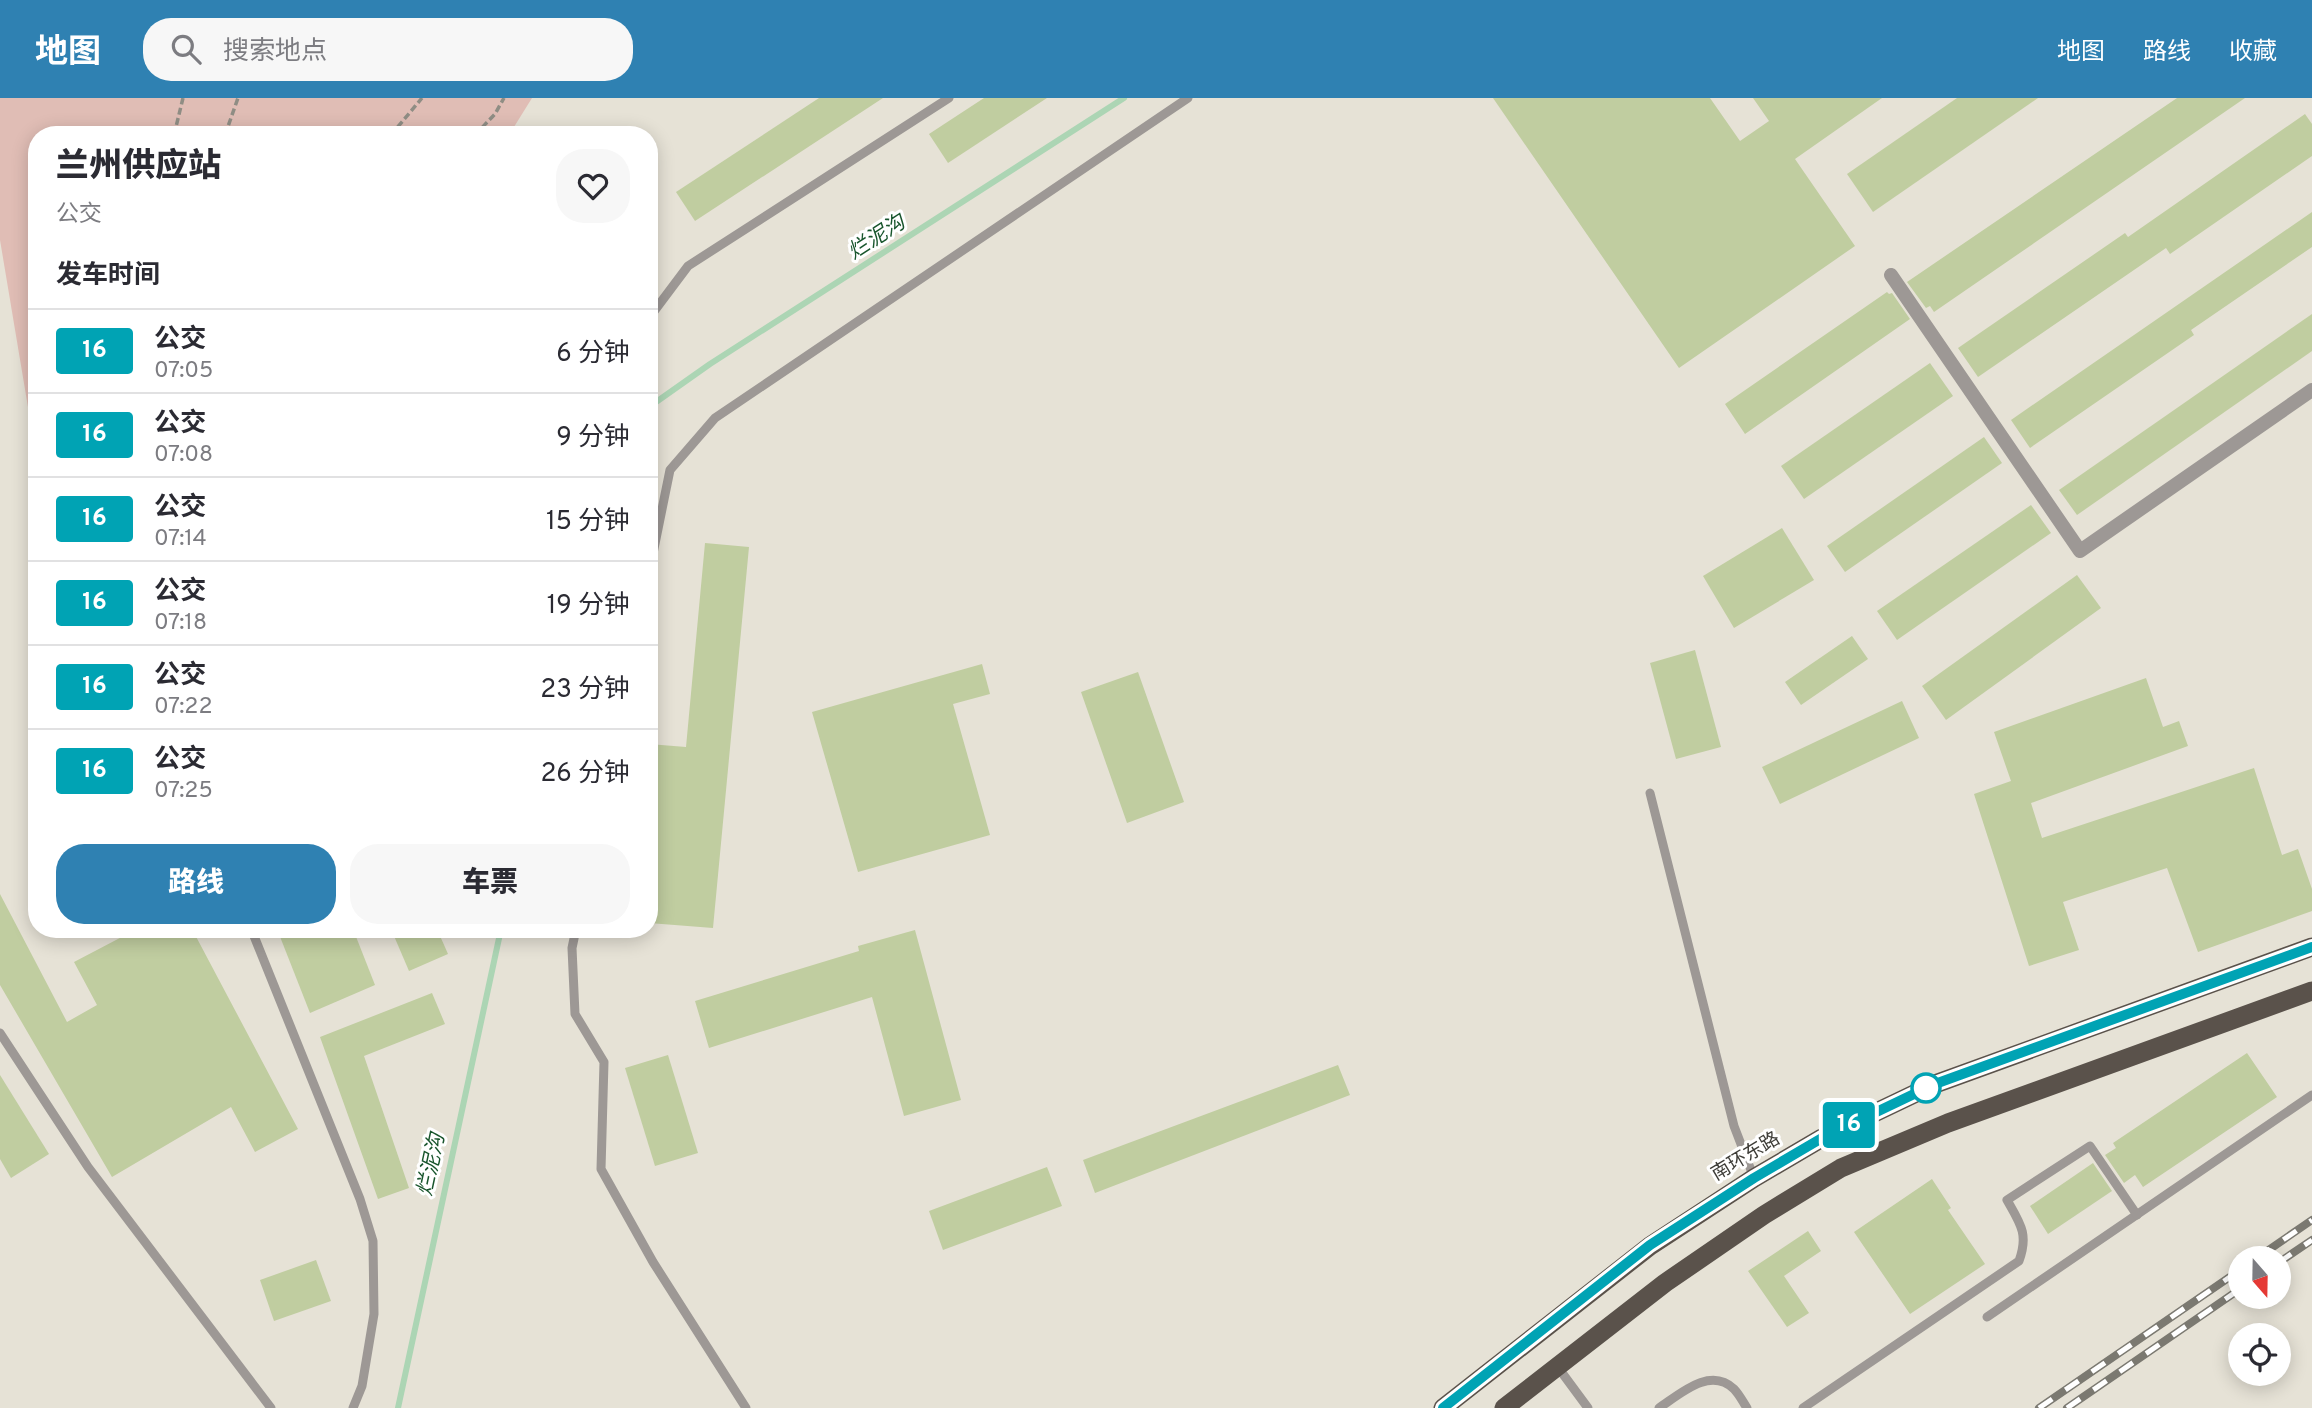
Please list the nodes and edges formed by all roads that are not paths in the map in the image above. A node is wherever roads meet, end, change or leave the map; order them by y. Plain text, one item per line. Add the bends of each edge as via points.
1 (949, 98) edge
2 (1188, 98) edge
3 (1891, 275) dead end
4 (658, 306) edge
5 (2312, 390) edge
6 (658, 529) edge
7 (1650, 793) dead end
8 (255, 938) edge
9 (574, 938) edge
10 (2312, 947) edge
11 (2312, 991) edge
12 (0, 1033) edge
13 (2312, 1095) edge
14 (1754, 1178) junction
15 (2137, 1215) junction
16 (1987, 1317) dead end
17 (1557, 1366) junction
18 (271, 1408) edge
19 (353, 1408) edge
20 (746, 1408) edge
21 (1443, 1408) edge
22 (1504, 1408) edge
23 (1588, 1408) edge
24 (1659, 1408) edge
25 (1747, 1408) edge
26 (1803, 1408) edge

1 - 4 lane via 688,266
2 - 6 lane via 715,418 670,470
3 - 5 street via 2080,551
7 - 14 lane via 1734,1126
8 - 19 lane via 373,1241 374,1314 362,1386
9 - 20 lane via 575,1014 604,1062 601,1169 653,1262
10 - 14 highway, 南环东路 via 1935,1084 1822,1138
11 - 17 highway via 1948,1123 1841,1168 1676,1276
12 - 18 lane via 88,1167
13 - 15 lane
14 - 21 highway, 南环东路 via 1650,1245
15 - 16 lane
15 - 26 lane via 2090,1146 2007,1200 2024,1229 2019,1261
17 - 22 highway
17 - 23 lane
24 - 25 lane via 1701,1381 1719,1380 1734,1389

